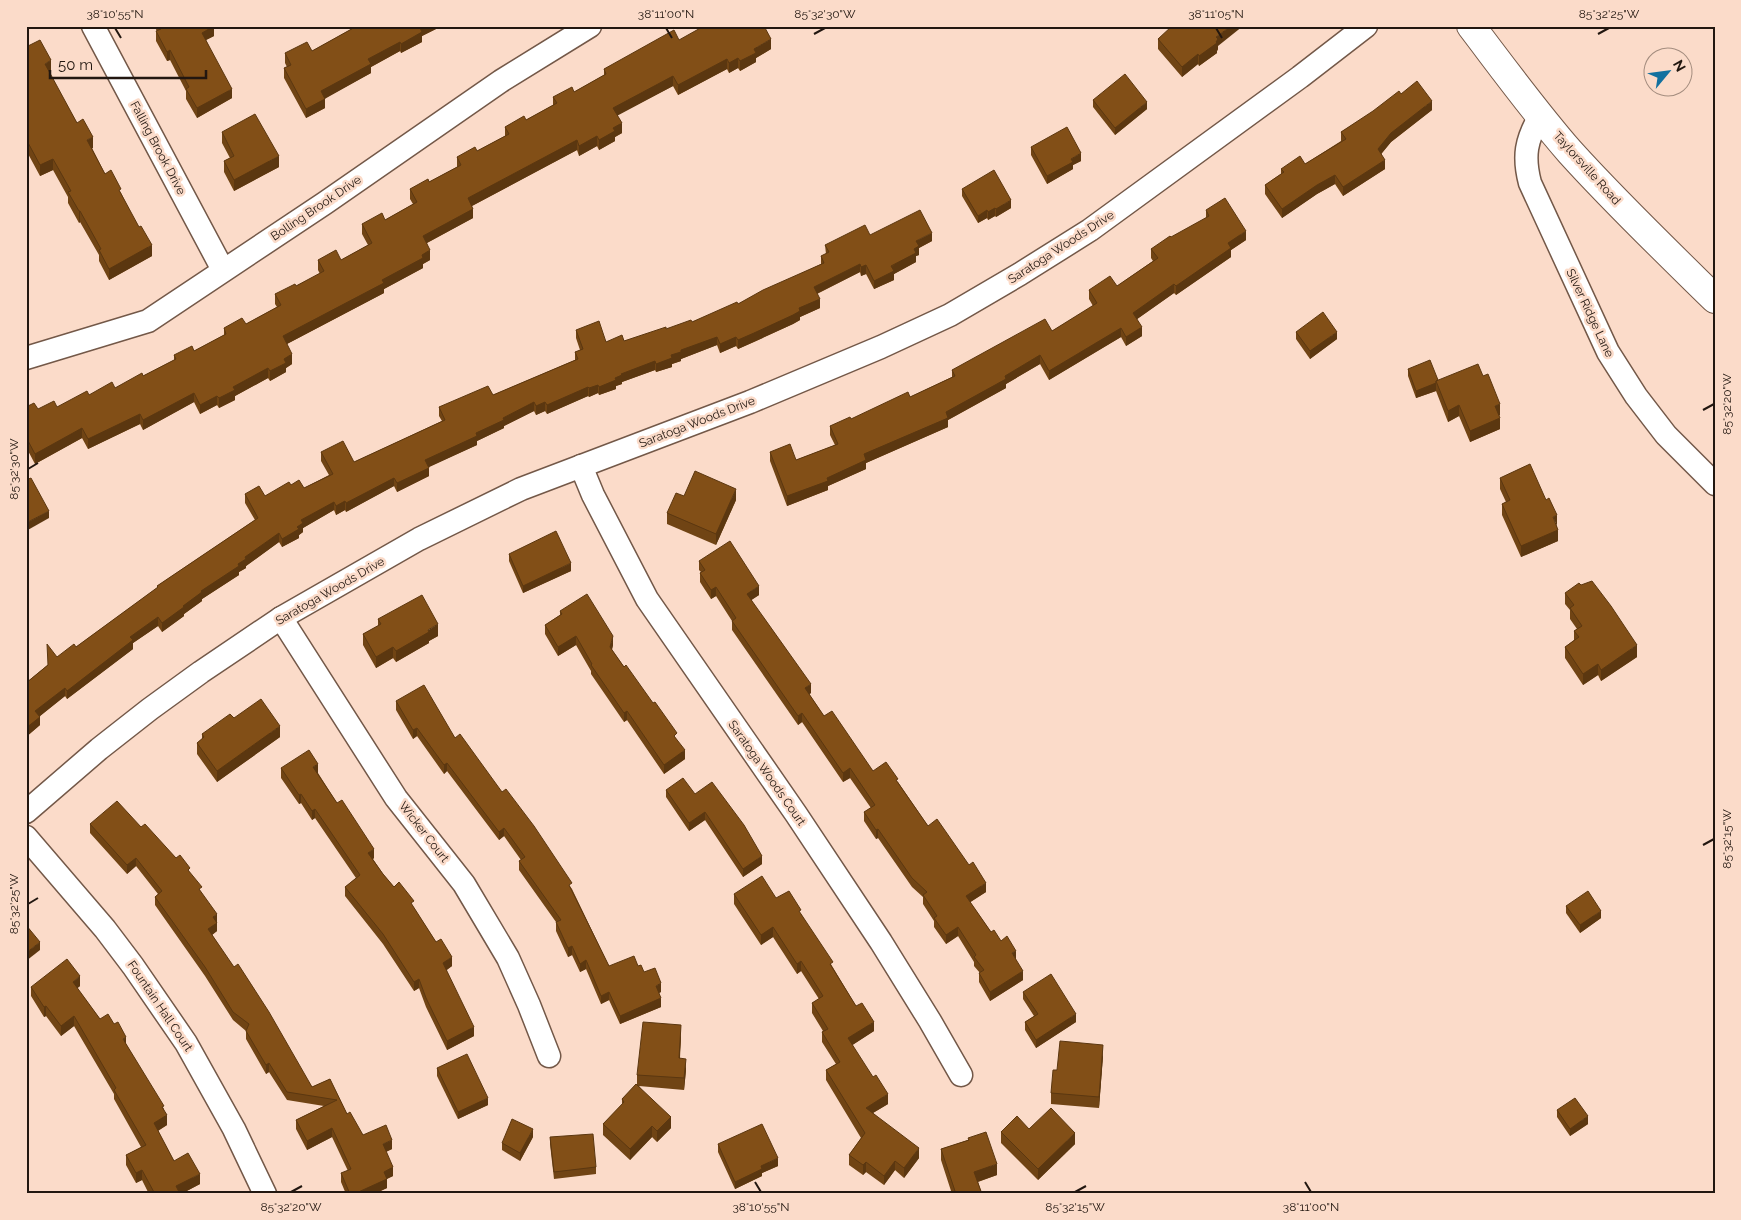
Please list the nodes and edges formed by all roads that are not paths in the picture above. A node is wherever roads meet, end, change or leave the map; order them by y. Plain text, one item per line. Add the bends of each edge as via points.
1 (93, 26) edge
2 (590, 26) edge
3 (1366, 26) edge
4 (1471, 26) edge
5 (1540, 116) junction
6 (223, 270) junction
7 (1715, 299) edge
8 (26, 358) edge
9 (581, 466) junction
10 (1715, 484) edge
11 (281, 618) junction
12 (26, 812) edge
13 (26, 837) edge
14 (549, 1056) dead end
15 (961, 1075) dead end
16 (265, 1194) edge

1 - 6 street, Falling Brook Drive
2 - 6 street, Bolling Brook Drive via 501,81
3 - 9 street, Saratoga Woods Drive via 1090,230 950,315 750,402
4 - 5 main road, Taylorsville Road
5 - 7 main road, Taylorsville Road via 1612,196
5 - 10 street, Silver Ridge Lane via 1531,130 1526,149 1530,183 1608,352 1666,435
6 - 8 street, Bolling Brook Drive via 148,321
9 - 11 street, Saratoga Woods Drive via 521,489 419,539
9 - 15 street, Saratoga Woods Court via 647,600 881,942
11 - 12 street, Saratoga Woods Drive via 150,709
11 - 14 street, Wicker Court via 396,798 464,884 508,958
13 - 16 street, Fountain Hall Court via 106,929 186,1042

